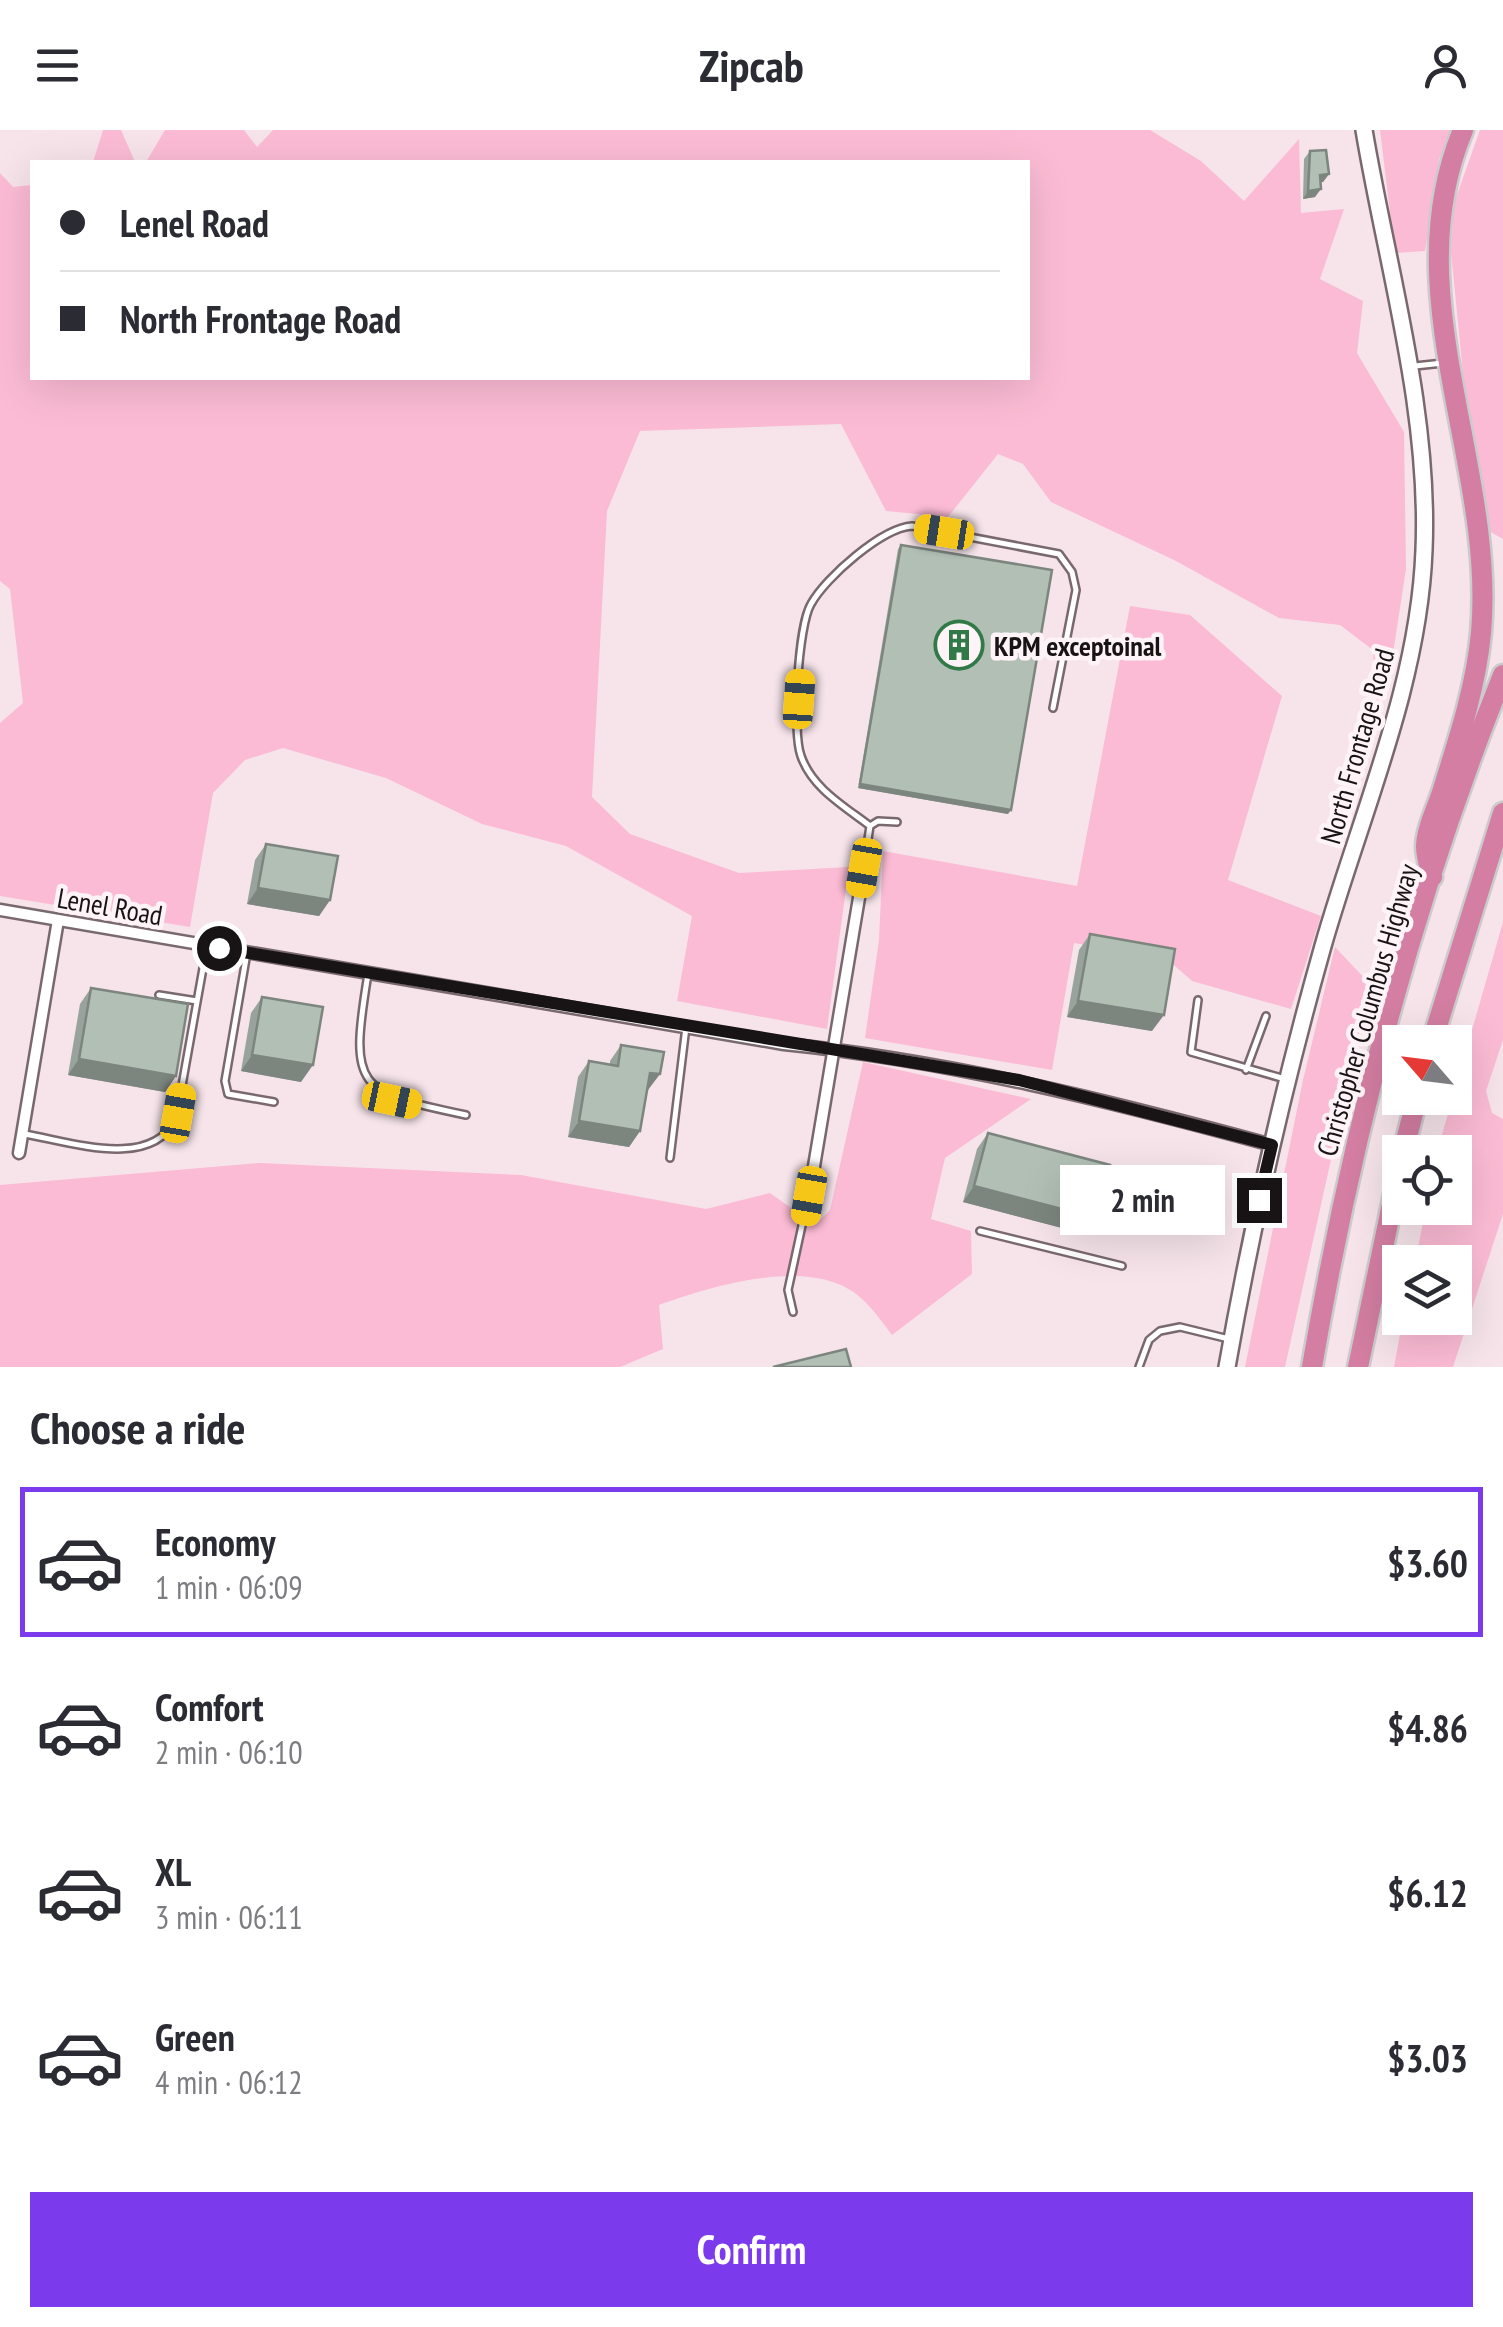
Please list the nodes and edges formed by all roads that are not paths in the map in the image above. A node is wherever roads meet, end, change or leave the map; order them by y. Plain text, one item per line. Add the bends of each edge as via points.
1 (1364, 130) edge
2 (1463, 130) edge
3 (1450, 362) junction
4 (1407, 366) junction
5 (1503, 674) edge
6 (1053, 708) dead end
7 (1503, 813) edge
8 (897, 822) dead end
9 (870, 826) junction
10 (864, 868) joint
11 (1432, 877) junction
12 (0, 910) edge
13 (58, 920) junction
14 (207, 946) junction
15 (247, 953) junction
16 (368, 974) junction
17 (159, 995) edge
18 (1198, 1000) dead end
19 (197, 1001) junction
20 (1266, 1016) dead end
21 (1437, 1025) edge
22 (686, 1027) junction
23 (831, 1049) junction
24 (1246, 1070) junction
25 (1288, 1080) junction
26 (274, 1102) dead end
27 (466, 1115) dead end
28 (22, 1134) junction
29 (1272, 1145) junction
30 (18, 1152) dead end
31 (670, 1158) dead end
32 (809, 1196) joint
33 (1388, 1225) edge
34 (980, 1232) dead end
35 (1122, 1266) dead end
36 (792, 1312) dead end
37 (1232, 1340) junction
38 (1139, 1367) edge
39 (1226, 1367) edge
40 (1312, 1367) edge
41 (1358, 1367) edge

1 - 4 main road, North Frontage Road
2 - 3 highway via 1448,170 1436,243
3 - 4 lane
3 - 11 highway via 1483,585 1471,693 1426,846
4 - 25 main road, North Frontage Road via 1424,487 1418,619
5 - 11 highway, Christopher Columbus Highway
6 - 9 lane via 1076,590 1064,559 1040,547 912,526 882,535 809,608 796,738 816,781
7 - 21 highway
8 - 9 lane
9 - 10 lane
10 - 23 street
11 - 40 highway, Christopher Columbus Highway via 1367,1102
12 - 13 street, Lenel Road
13 - 14 street, Lenel Road
13 - 28 street
14 - 15 street, Lenel Road
14 - 19 lane
15 - 16 street, Lenel Road
15 - 26 lane via 225,1080 228,1094
16 - 22 street, Lenel Road
16 - 27 lane via 359,1040 368,1078 392,1100
17 - 19 lane
18 - 24 lane via 1191,1052
19 - 28 lane via 176,1119 161,1140 123,1148
20 - 24 lane
22 - 23 street, Lenel Road
22 - 31 lane
23 - 29 street, Lenel Road via 1019,1080
23 - 32 street
24 - 25 lane
25 - 29 main road, North Frontage Road
28 - 30 street
29 - 37 main road, North Frontage Road
32 - 36 lane via 788,1290
33 - 41 highway
34 - 35 lane
37 - 38 lane via 1169,1328 1149,1340
37 - 39 main road, North Frontage Road

